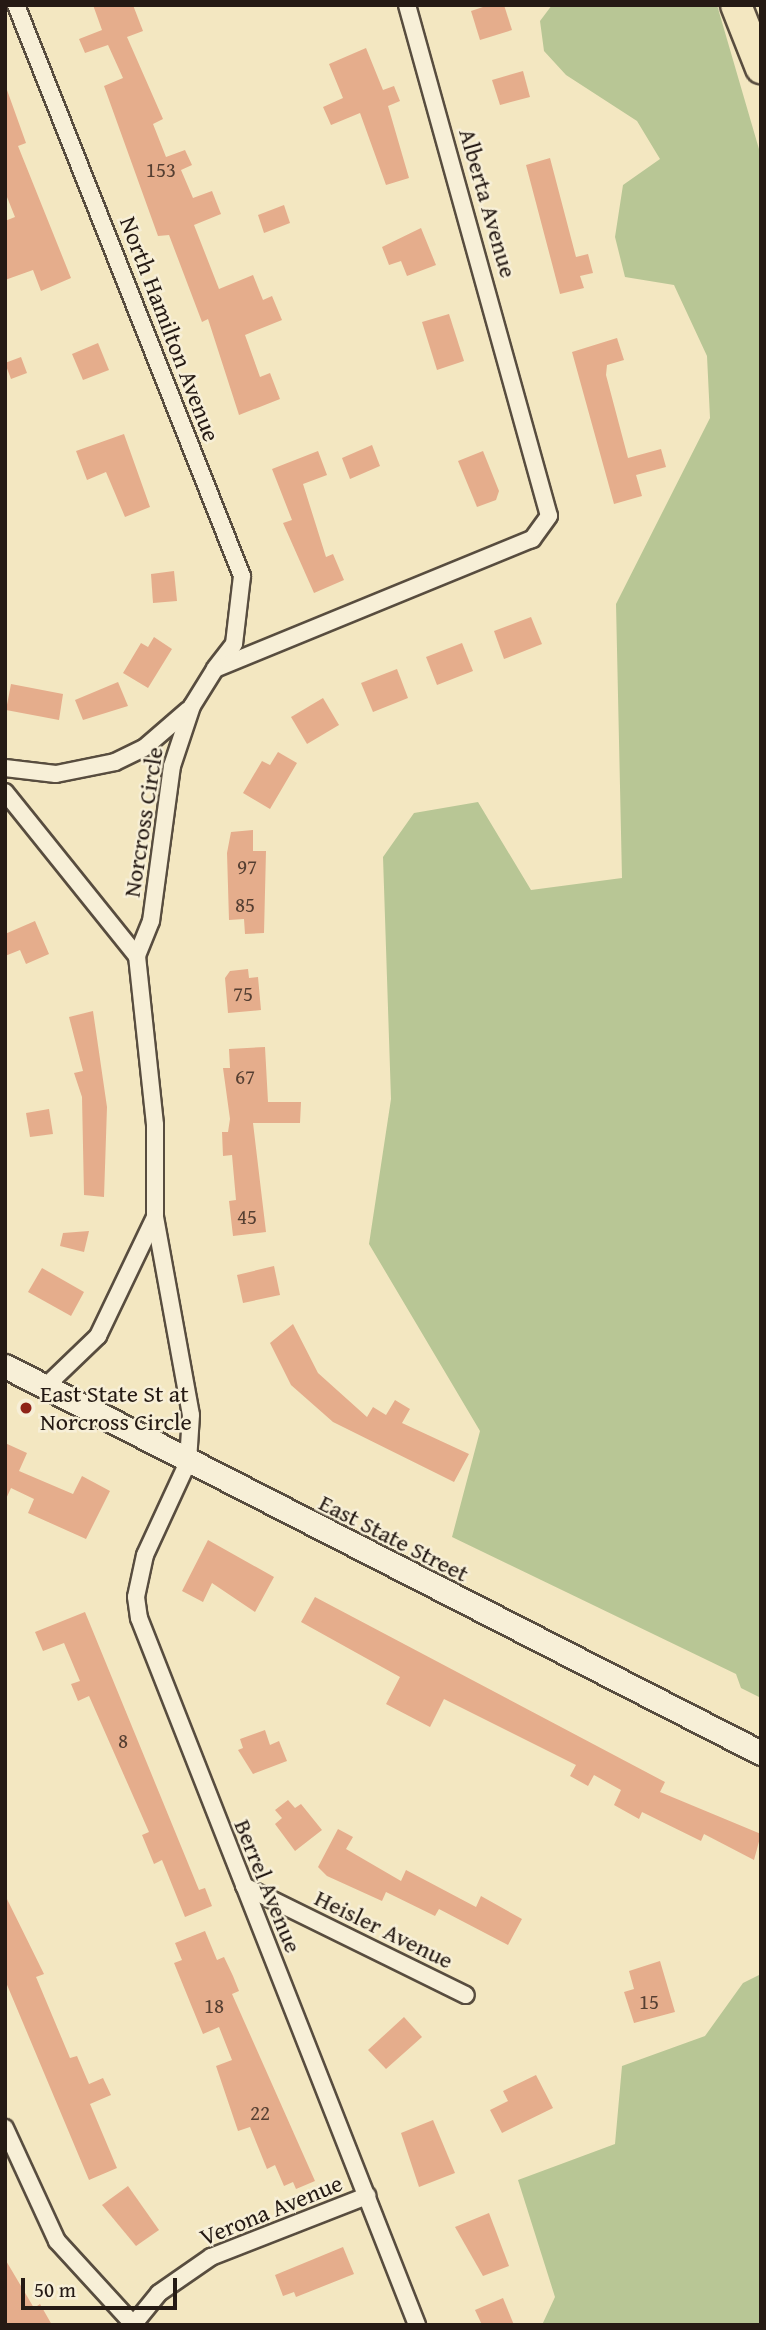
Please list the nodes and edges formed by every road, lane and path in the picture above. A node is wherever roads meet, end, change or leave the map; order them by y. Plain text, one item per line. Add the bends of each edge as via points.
1 (16, 5) edge
2 (407, 5) edge
3 (737, 5) edge
4 (761, 68) edge
5 (215, 669) junction
6 (192, 706) junction
7 (5, 768) edge
8 (5, 792) edge
9 (137, 956) junction
10 (155, 1217) junction
11 (5, 1366) edge
12 (45, 1387) junction
13 (188, 1462) junction
14 (761, 1753) edge
15 (244, 1886) junction
16 (466, 1995) dead end
17 (5, 2128) edge
18 (367, 2196) junction
19 (133, 2324) edge
20 (417, 2325) edge

1 - 5 street, North Hamilton Avenue via 242,576 234,644
2 - 5 street, Alberta Avenue via 550,503 542,530 532,539
3 - 4 highway
5 - 6 street, Norcross Circle
6 - 7 street via 144,748 115,762 56,774
6 - 9 street, Norcross Circle via 172,766 151,920
8 - 9 street
9 - 10 street, Norcross Circle via 155,1125
10 - 12 street via 98,1336
10 - 13 street, Norcross Circle via 191,1415
11 - 12 street, East State Street
12 - 13 street, East State Street
13 - 14 street, East State Street
13 - 15 street, Berrel Avenue via 138,1576 139,1618
15 - 16 street, Heisler Avenue
15 - 18 street, Berrel Avenue
17 - 19 street via 57,2241
18 - 19 street, Verona Avenue via 211,2257 159,2293
18 - 20 street, Berrel Avenue

